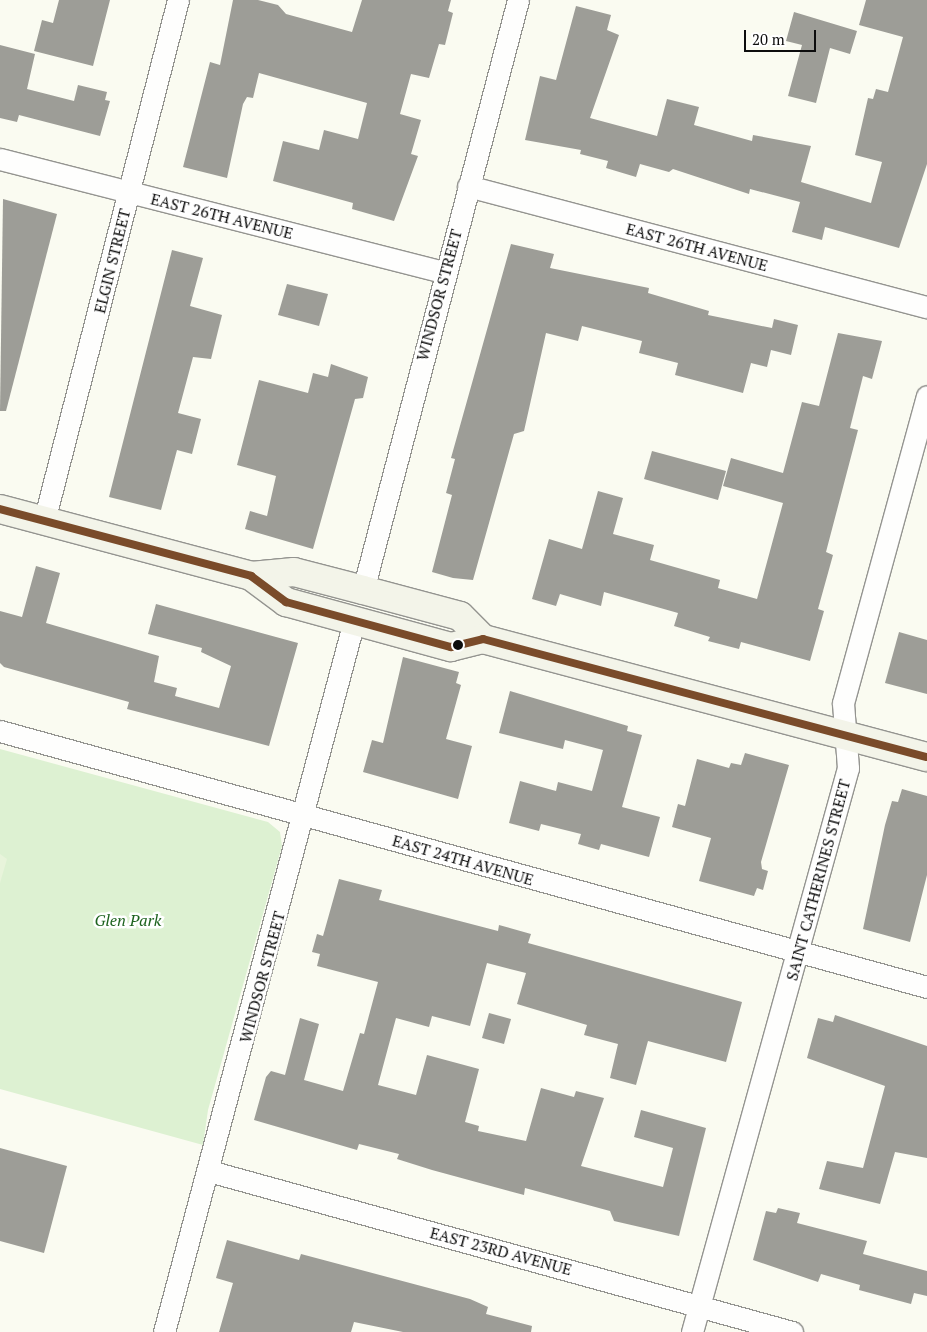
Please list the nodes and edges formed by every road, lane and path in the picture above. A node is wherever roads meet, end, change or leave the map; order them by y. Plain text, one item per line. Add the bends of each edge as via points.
1 (178, 0) edge
2 (518, 0) edge
3 (0, 159) edge
4 (468, 186) junction
5 (129, 192) junction
6 (444, 272) junction
7 (927, 307) edge
8 (927, 396) edge
9 (0, 509) edge
10 (44, 521) junction
11 (251, 576) junction
12 (363, 590) junction
13 (354, 621) junction
14 (483, 638) junction
15 (0, 731) edge
16 (846, 736) junction
17 (927, 757) edge
18 (304, 816) junction
19 (798, 952) junction
20 (927, 987) edge
21 (209, 1171) junction
22 (699, 1306) junction
23 (164, 1332) edge
24 (692, 1332) edge
25 (792, 1332) edge

1 - 5 street, ELGIN STREET
2 - 4 street, WINDSOR STREET
3 - 5 street, EAST 26TH AVENUE
4 - 6 street, WINDSOR STREET
4 - 7 street, EAST 26TH AVENUE
5 - 6 street, EAST 26TH AVENUE
5 - 10 street, ELGIN STREET
6 - 12 street, WINDSOR STREET
8 - 16 street, SAINT CATHERINES STREET via 845,694
9 - 10 main road
10 - 11 main road
11 - 12 main road via 294,572
11 - 13 main road via 286,602
12 - 14 main road via 460,616
13 - 14 main road via 452,647
13 - 18 street, WINDSOR STREET
14 - 16 main road
15 - 18 street, EAST 24TH AVENUE
16 - 17 main road
16 - 19 street, SAINT CATHERINES STREET via 848,768
18 - 19 street, EAST 24TH AVENUE
18 - 21 street, WINDSOR STREET
19 - 20 street, EAST 24TH AVENUE
19 - 22 street, SAINT CATHERINES STREET
21 - 22 street, EAST 23RD AVENUE
21 - 23 street, WINDSOR STREET
22 - 24 street, SAINT CATHERINES STREET
22 - 25 street, EAST 23RD AVENUE

